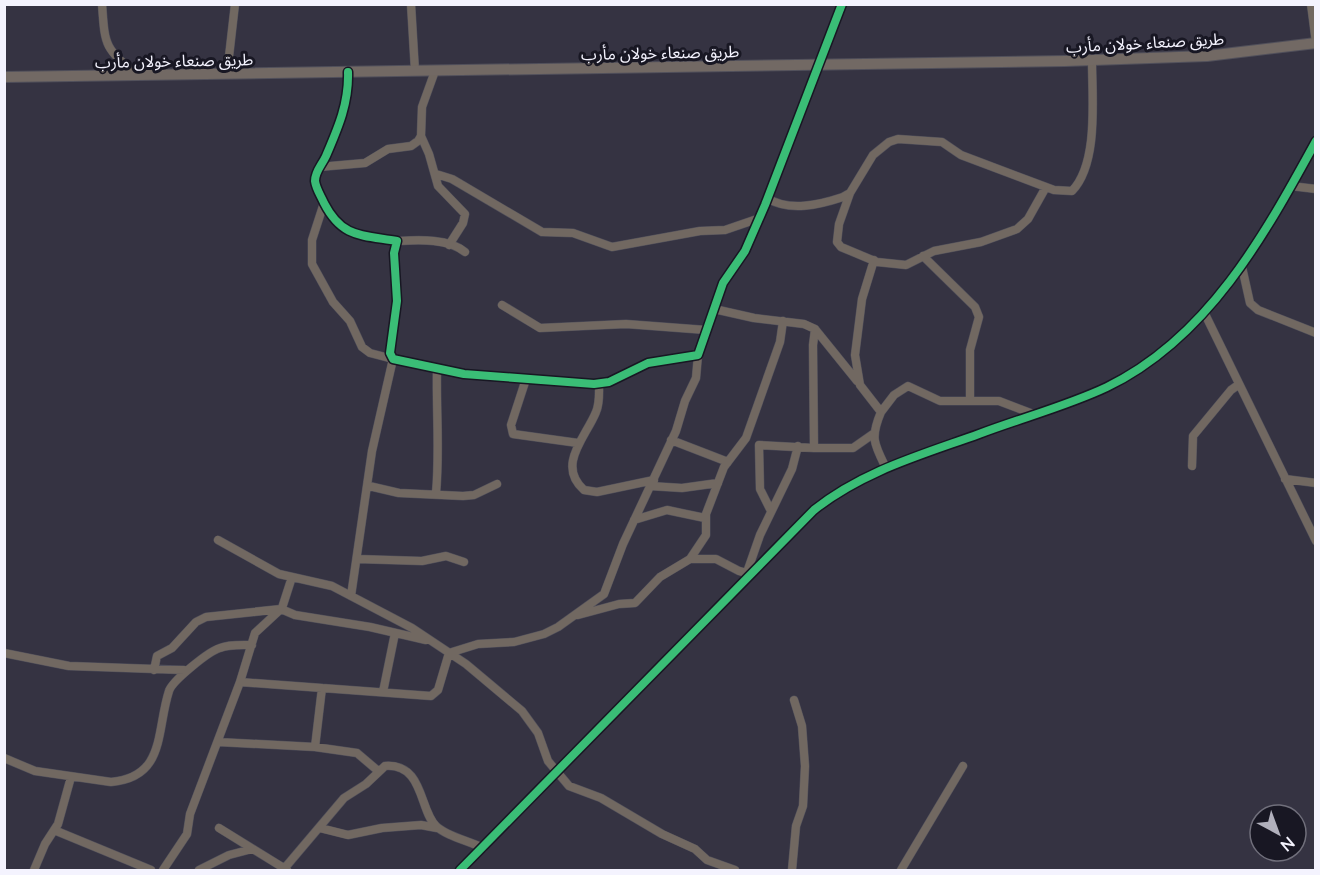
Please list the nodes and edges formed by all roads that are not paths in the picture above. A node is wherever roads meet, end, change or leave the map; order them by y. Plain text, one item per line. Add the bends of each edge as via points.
1 (102, 4) edge
2 (235, 4) edge
3 (411, 4) edge
4 (842, 4) edge
5 (1311, 4) edge
6 (1316, 43) edge
7 (1092, 60) junction
8 (818, 65) junction
9 (415, 71) junction
10 (435, 71) junction
11 (348, 72) junction
12 (227, 74) junction
13 (138, 75) junction
14 (4, 77) edge
15 (421, 136) junction
16 (1316, 141) edge
17 (319, 167) junction
18 (436, 174) junction
19 (1292, 186) junction
20 (1046, 187) junction
21 (1316, 189) edge
22 (850, 193) junction
23 (767, 198) junction
24 (324, 203) junction
25 (760, 218) junction
26 (397, 241) junction
27 (449, 245) junction
28 (465, 252) dead end
29 (923, 256) junction
30 (874, 260) junction
31 (1242, 267) junction
32 (502, 305) dead end
33 (714, 309) junction
34 (1204, 312) junction
35 (783, 321) junction
36 (815, 329) junction
37 (706, 330) junction
38 (1316, 333) edge
39 (698, 356) junction
40 (393, 359) junction
41 (437, 368) junction
42 (526, 379) junction
43 (599, 383) junction
44 (860, 385) junction
45 (1238, 385) junction
46 (970, 400) junction
47 (881, 412) junction
48 (1034, 414) junction
49 (873, 434) junction
50 (746, 438) junction
51 (671, 440) junction
52 (578, 443) junction
53 (759, 445) junction
54 (798, 446) junction
55 (814, 448) junction
56 (728, 462) junction
57 (1192, 466) dead end
58 (886, 468) junction
59 (1285, 479) junction
60 (652, 483) junction
61 (718, 483) junction
62 (1316, 483) edge
63 (498, 484) dead end
64 (369, 486) junction
65 (436, 493) junction
66 (771, 511) junction
67 (705, 518) junction
68 (634, 520) junction
69 (218, 540) dead end
70 (1316, 541) edge
71 (357, 559) junction
72 (690, 559) junction
73 (465, 562) dead end
74 (292, 577) junction
75 (746, 577) junction
76 (351, 596) junction
77 (281, 609) junction
78 (575, 616) junction
79 (394, 633) junction
80 (427, 640) junction
81 (252, 645) junction
82 (4, 653) edge
83 (448, 653) junction
84 (154, 670) junction
85 (184, 670) junction
86 (240, 682) junction
87 (322, 688) junction
88 (383, 692) junction
89 (794, 700) dead end
90 (218, 742) junction
91 (315, 747) junction
92 (4, 758) edge
93 (963, 766) dead end
94 (377, 770) junction
95 (556, 773) junction
96 (71, 777) junction
97 (219, 828) dead end
98 (320, 828) junction
99 (438, 828) junction
100 (54, 830) junction
101 (483, 848) junction
102 (252, 849) junction
103 (34, 870) edge
104 (151, 870) edge
105 (163, 870) edge
106 (199, 870) edge
107 (285, 870) edge
108 (460, 870) edge
109 (735, 870) edge
110 (792, 870) edge
111 (901, 870) edge

1 - 13 street via 109,51
2 - 12 street
3 - 9 street
4 - 8 street
5 - 6 street
6 - 7 main road, طريق صنعاء خولان مأرب via 1207,56
7 - 8 main road, طريق صنعاء خولان مأرب
7 - 20 street via 1092,135 1082,175 1072,191
8 - 10 main road, طريق صنعاء خولان مأرب
8 - 23 street
9 - 10 main road, طريق صنعاء خولان مأرب
9 - 11 main road, طريق صنعاء خولان مأرب
10 - 15 street via 422,108
11 - 12 main road, طريق صنعاء خولان مأرب
11 - 17 street via 346,104
12 - 13 main road, طريق صنعاء خولان مأرب
13 - 14 main road, طريق صنعاء خولان مأرب
15 - 17 street via 411,146 388,149 375,160
15 - 18 street
16 - 19 street
17 - 24 street via 315,181
18 - 25 street via 462,184 542,232 573,233 612,247 725,230
18 - 27 street via 438,186 465,214
19 - 21 street
19 - 31 street
20 - 22 street via 961,155 942,142 898,139 873,155
20 - 29 street via 1028,219 1017,229
22 - 23 street via 791,207
22 - 30 street via 837,242
23 - 25 street
24 - 26 street via 338,226 361,235
24 - 40 street via 312,240 312,264 333,302 350,321 362,347
25 - 33 street via 745,251 723,283
26 - 27 street
26 - 40 street via 397,301 390,353
27 - 28 street
29 - 30 street via 906,265
29 - 46 street via 975,307 979,317 970,350
30 - 44 street via 862,299 857,337
31 - 34 street
31 - 38 street via 1250,303 1258,310
32 - 37 street via 540,328 605,323
33 - 35 street
33 - 37 street
34 - 45 street
34 - 48 street via 1169,349 1139,369 1106,387
35 - 36 street
35 - 50 street via 780,342
36 - 44 street
36 - 55 street
37 - 39 street
39 - 43 street via 648,363 621,378
39 - 51 street via 696,378
40 - 41 street
40 - 64 street via 372,451
41 - 42 street
41 - 65 street
42 - 43 street
42 - 52 street via 511,425 513,434
43 - 52 street via 596,412
44 - 47 street
45 - 57 street via 1193,436
45 - 59 street
46 - 47 street via 940,401 908,386 894,395
46 - 48 street via 999,401
47 - 49 street
48 - 58 street
49 - 55 street via 853,448
49 - 58 street
50 - 53 street
50 - 56 street
51 - 56 street
51 - 60 street
52 - 60 street via 572,461 573,477 584,490 597,492
53 - 54 street
53 - 66 street via 760,489
54 - 55 street
54 - 66 street via 792,469
56 - 61 street
58 - 75 street via 841,489 814,510
59 - 62 street
59 - 70 street
60 - 61 street via 682,488
60 - 68 street
61 - 67 street
63 - 65 street via 474,495
64 - 65 street via 399,493
64 - 71 street
66 - 75 street
67 - 68 street via 667,510
67 - 72 street via 706,535
68 - 78 street via 607,589
69 - 74 street via 250,560
71 - 73 street via 422,561 446,556
71 - 76 street
72 - 75 street via 716,559
72 - 78 street via 660,577 635,603
74 - 76 street via 311,579
74 - 77 street
75 - 95 street
76 - 80 street via 405,623
77 - 79 street
77 - 81 street via 263,623
77 - 84 street via 206,617 196,622 172,648 157,656
78 - 83 street via 529,639 478,644
79 - 80 street
79 - 88 street
80 - 83 street
81 - 85 street via 218,648
81 - 86 street
82 - 84 street via 69,666
83 - 88 street via 431,696
83 - 95 street via 484,678 528,718
84 - 85 street
85 - 96 street via 169,689 148,767 124,781
86 - 87 street
86 - 90 street
87 - 88 street
87 - 91 street
89 - 110 street via 802,726 805,766
90 - 91 street
90 - 105 street via 190,814 187,834
91 - 94 street via 357,753
92 - 96 street via 35,771
93 - 111 street
94 - 98 street via 366,784 344,798
94 - 99 street via 391,765 417,784
95 - 101 street
95 - 109 street via 573,788 601,798 696,849 707,860
96 - 100 street
97 - 102 street
98 - 99 street via 348,835 382,828
98 - 107 street
99 - 101 street
100 - 103 street
100 - 104 street
101 - 108 street
102 - 106 street
102 - 107 street

